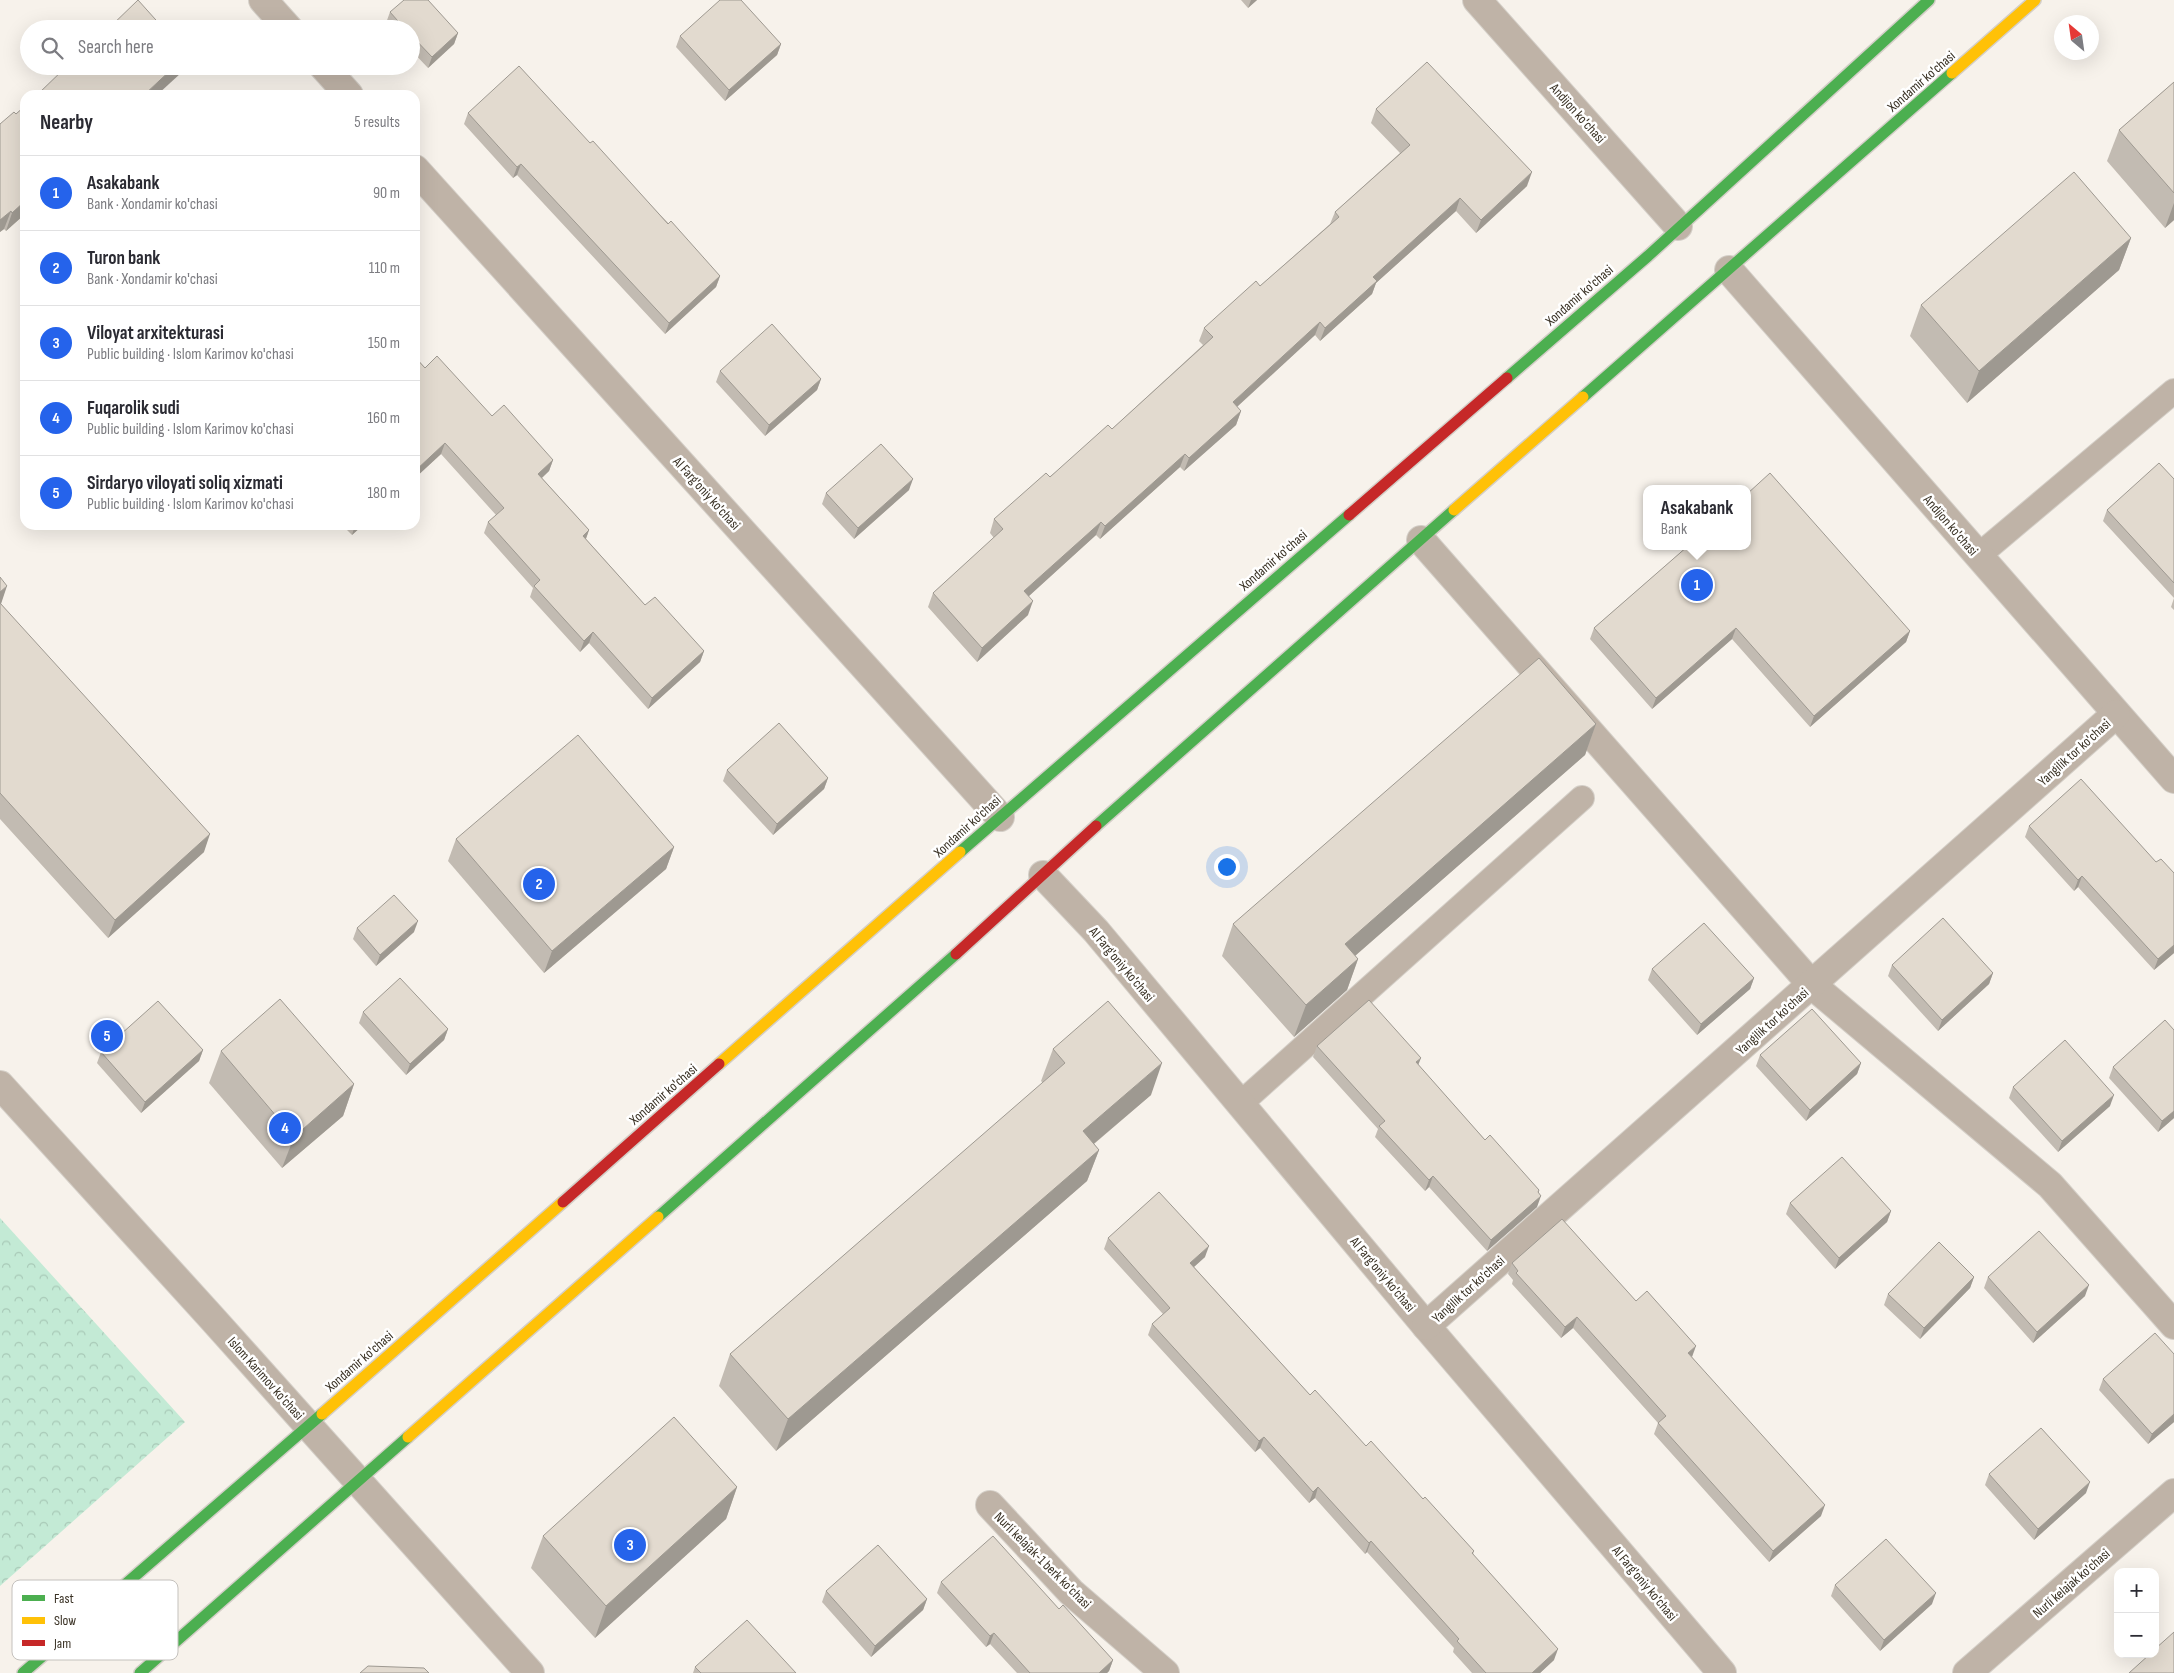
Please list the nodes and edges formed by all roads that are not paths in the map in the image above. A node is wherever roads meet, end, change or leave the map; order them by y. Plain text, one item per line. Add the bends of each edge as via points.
1 (263, 0) edge
2 (1477, 0) edge
3 (1929, 0) edge
4 (2035, 0) edge
5 (281, 20) edge
6 (331, 75) edge
7 (345, 90) edge
8 (420, 174) edge
9 (1678, 226) junction
10 (1729, 270) junction
11 (2174, 392) edge
12 (1421, 540) junction
13 (1978, 556) junction
14 (2116, 714) junction
15 (2174, 779) edge
16 (1582, 798) dead end
17 (1000, 817) junction
18 (1043, 875) junction
19 (1812, 985) junction
20 (0, 1085) edge
21 (1240, 1104) junction
22 (2174, 1325) edge
23 (1426, 1326) junction
24 (308, 1426) junction
25 (358, 1480) junction
26 (2174, 1493) edge
27 (990, 1505) dead end
28 (130, 1580) edge
29 (178, 1639) edge
30 (38, 1660) edge
31 (155, 1660) edge
32 (23, 1673) edge
33 (140, 1673) edge
34 (530, 1673) edge
35 (1166, 1673) edge
36 (1722, 1673) edge
37 (1967, 1673) edge

1 - 5 street
2 - 9 street, Andijon ko'chasi
3 - 9 main road, Xondamir ko'chasi
4 - 10 main road, Xondamir ko'chasi
6 - 7 street
8 - 17 street, Al Farg'oniy ko'chasi
9 - 17 main road, Xondamir ko'chasi via 1648,256
10 - 12 main road, Xondamir ko'chasi
10 - 13 street, Andijon ko'chasi
11 - 13 lane
12 - 18 main road, Xondamir ko'chasi via 1146,780
12 - 19 street
13 - 14 street, Andijon ko'chasi
14 - 15 street, Andijon ko'chasi
14 - 19 street, Yangilik tor ko'chasi
16 - 21 lane
17 - 24 main road, Xondamir ko'chasi
18 - 21 street, Al Farg'oniy ko'chasi via 1096,931
18 - 25 main road, Xondamir ko'chasi
19 - 22 street via 2050,1185
19 - 23 street, Yangilik tor ko'chasi
20 - 24 street, Islom Karimov ko'chasi
21 - 23 street, Al Farg'oniy ko'chasi
23 - 36 street, Al Farg'oniy ko'chasi
24 - 25 street, Islom Karimov ko'chasi
24 - 28 main road, Xondamir ko'chasi
25 - 29 main road, Xondamir ko'chasi
25 - 34 street, Islom Karimov ko'chasi
26 - 37 street, Nurli kelajak ko'chasi
27 - 35 street, Nurli kelajak-1 berk ko'chasi via 1071,1592
30 - 32 main road, Xondamir ko'chasi
31 - 33 main road, Xondamir ko'chasi

